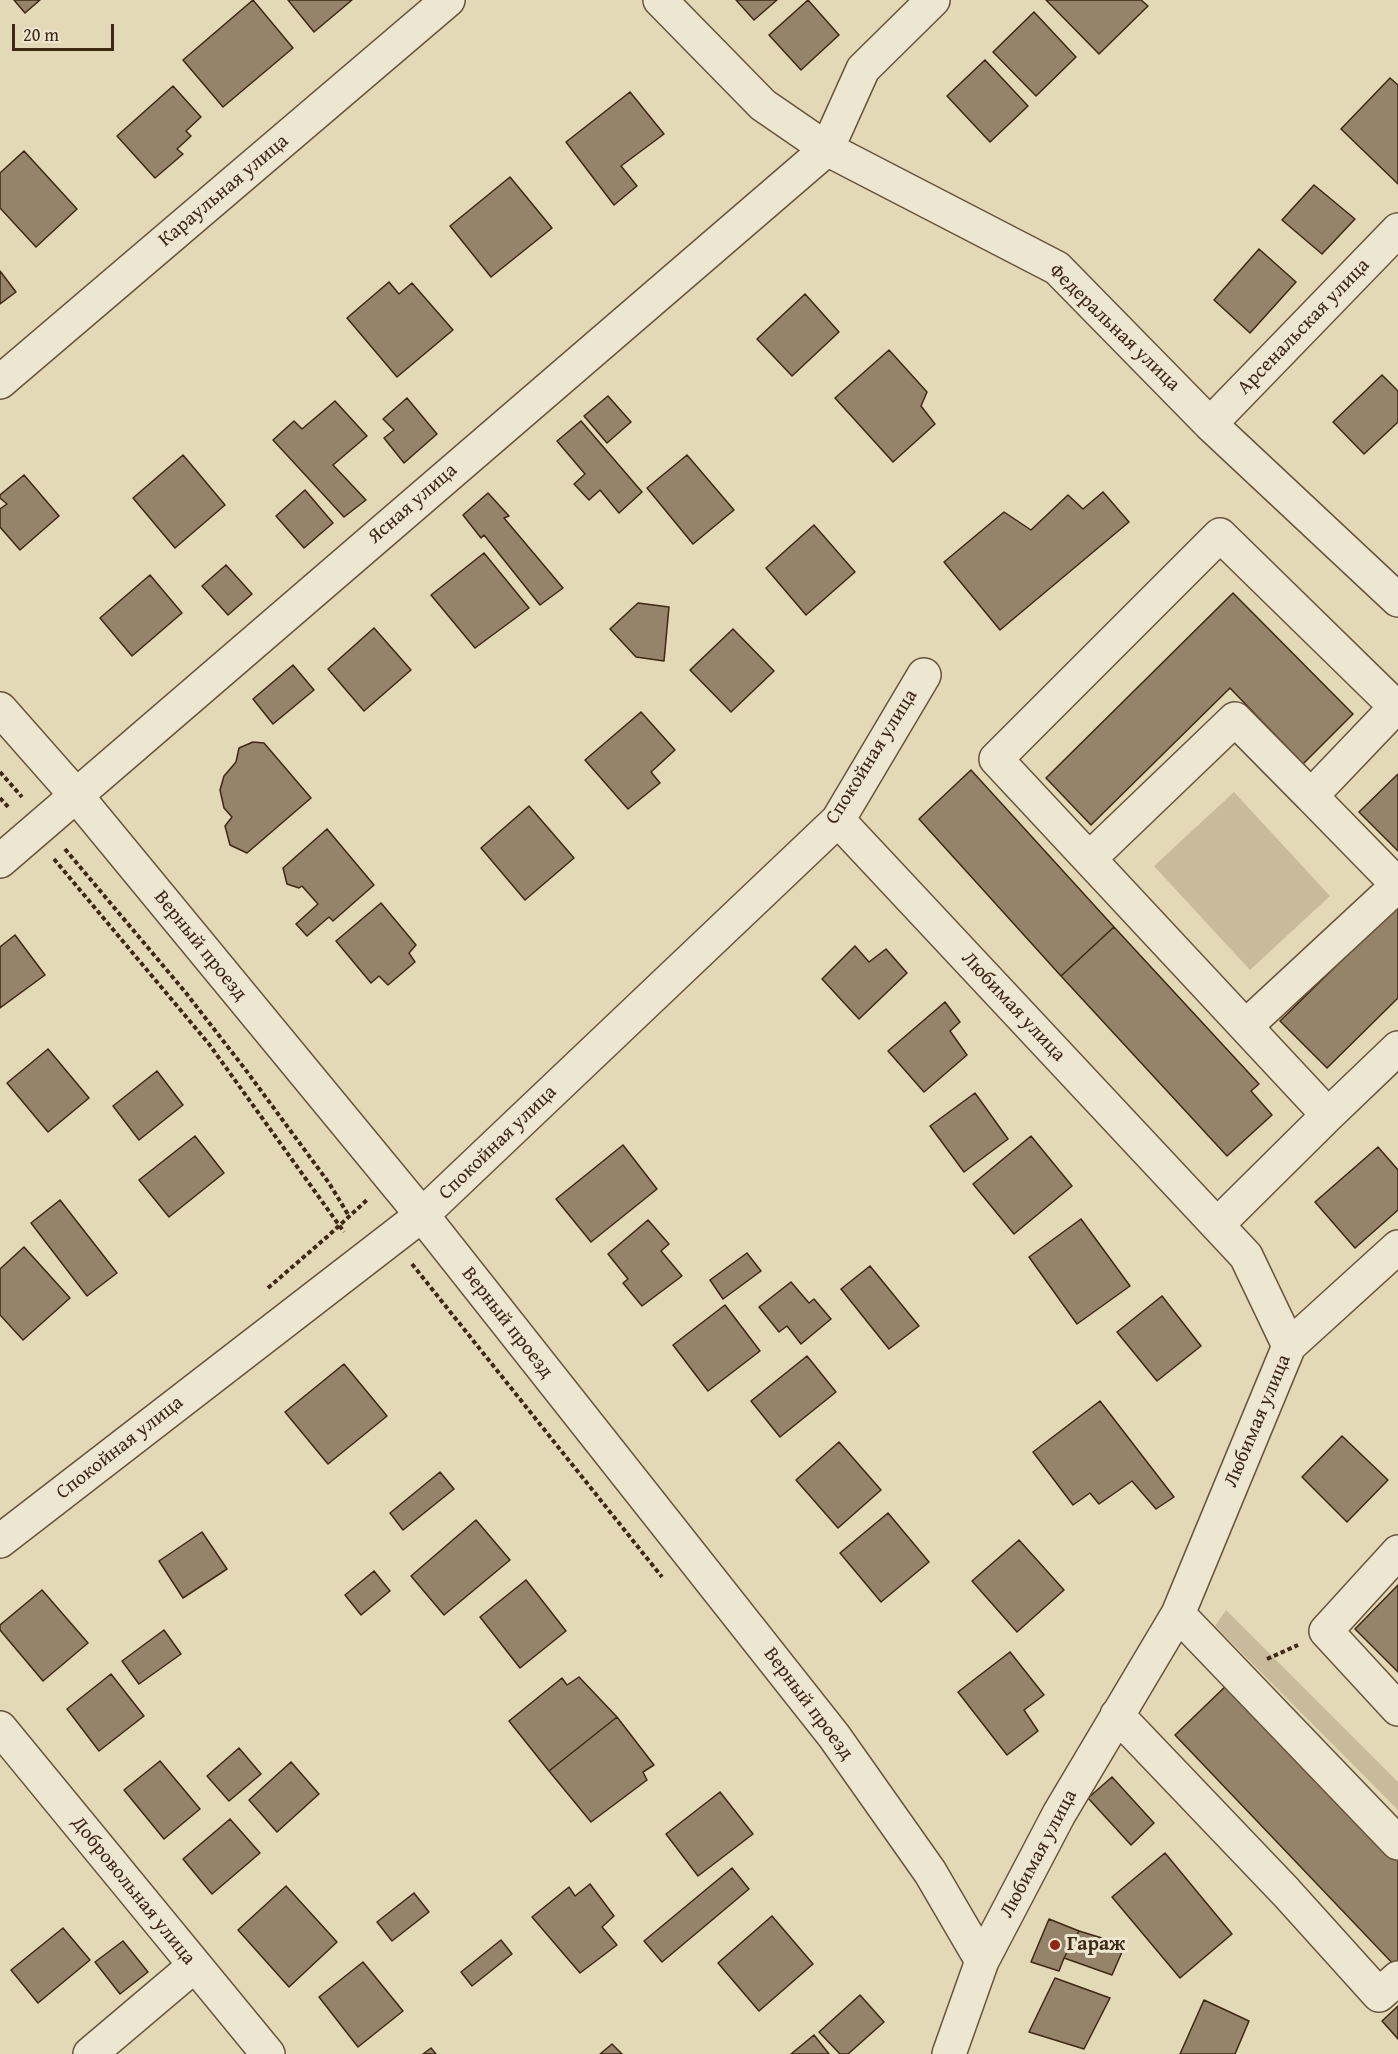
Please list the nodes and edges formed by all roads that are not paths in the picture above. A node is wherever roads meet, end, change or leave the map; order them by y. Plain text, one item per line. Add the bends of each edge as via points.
1 (448, 0) edge
2 (660, 0) edge
3 (933, 0) edge
4 (827, 148) junction
5 (1398, 230) edge
6 (0, 382) edge
7 (1210, 423) junction
8 (1398, 600) edge
9 (924, 675) dead end
10 (1397, 707) edge
11 (0, 709) edge
12 (75, 794) junction
13 (1311, 796) junction
14 (838, 820) junction
15 (1090, 858) junction
16 (0, 861) edge
17 (1246, 1026) junction
18 (1398, 1048) edge
19 (1328, 1115) junction
20 (422, 1215) junction
21 (1217, 1225) junction
22 (1398, 1247) edge
23 (1289, 1346) junction
24 (0, 1540) edge
25 (1398, 1552) edge
26 (1178, 1614) junction
27 (1398, 1709) edge
28 (1117, 1715) junction
29 (0, 1728) edge
30 (1398, 1843) edge
31 (981, 1961) junction
32 (194, 1966) junction
33 (1398, 1978) edge
34 (90, 2054) edge
35 (268, 2054) edge
36 (949, 2054) edge

1 - 6 street, Караульная улица
2 - 4 street, Федеральная улица via 763,105
3 - 4 street via 863,69
4 - 7 street, Федеральная улица via 1057,268
4 - 12 street, Ясная улица
5 - 7 street, Арсенальская улица
7 - 8 street, Федеральная улица
9 - 14 street, Спокойная улица
10 - 13 street
10 - 15 street via 1220,535 996,759
11 - 12 street, Верный проезд
12 - 16 street, Ясная улица
12 - 20 street, Верный проезд
13 - 15 street via 1235,719
13 - 17 street via 1398,885
14 - 20 street, Спокойная улица
14 - 21 street, Любимая улица
15 - 17 street
17 - 19 street
18 - 19 street
19 - 21 street
20 - 24 street, Спокойная улица
20 - 31 street, Верный проезд via 834,1736 930,1872
21 - 23 street, Любимая улица via 1246,1256
22 - 23 street
23 - 26 street, Любимая улица
25 - 27 street via 1326,1631
26 - 28 street, Любимая улица
26 - 30 street
28 - 31 street, Любимая улица
28 - 33 street via 1379,1995
29 - 32 street, Добровольная улица
31 - 36 street, Любимая улица
32 - 34 street
32 - 35 street, Добровольная улица

